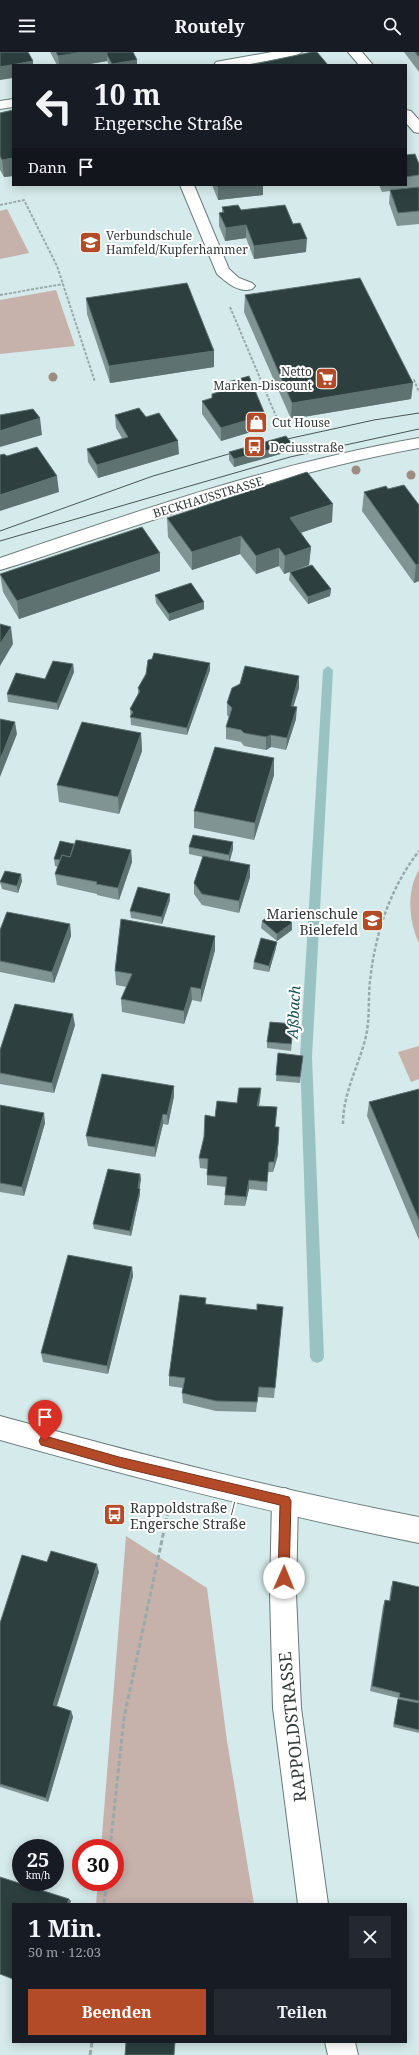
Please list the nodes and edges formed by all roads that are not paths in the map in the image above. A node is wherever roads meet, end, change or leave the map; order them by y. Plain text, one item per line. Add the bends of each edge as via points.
1 (295, 52) edge
2 (355, 52) edge
3 (227, 64) edge
4 (365, 64) edge
5 (12, 103) edge
6 (0, 105) edge
7 (407, 115) edge
8 (419, 129) edge
9 (187, 186) edge
10 (247, 286) road end
11 (419, 444) edge
12 (0, 564) edge
13 (0, 1428) edge
14 (285, 1501) junction
15 (419, 1530) edge
16 (313, 1903) edge
17 (340, 2043) edge
18 (343, 2055) edge

1 - 3 street
2 - 4 street
5 - 6 street
7 - 8 street
9 - 10 street via 222,271 234,282
11 - 12 street, BECKHAUSSTRASSE via 343,460 244,486
13 - 14 street via 119,1462
14 - 15 street
14 - 16 street, RAPPOLDSTRASSE via 283,1594 287,1708
17 - 18 street

